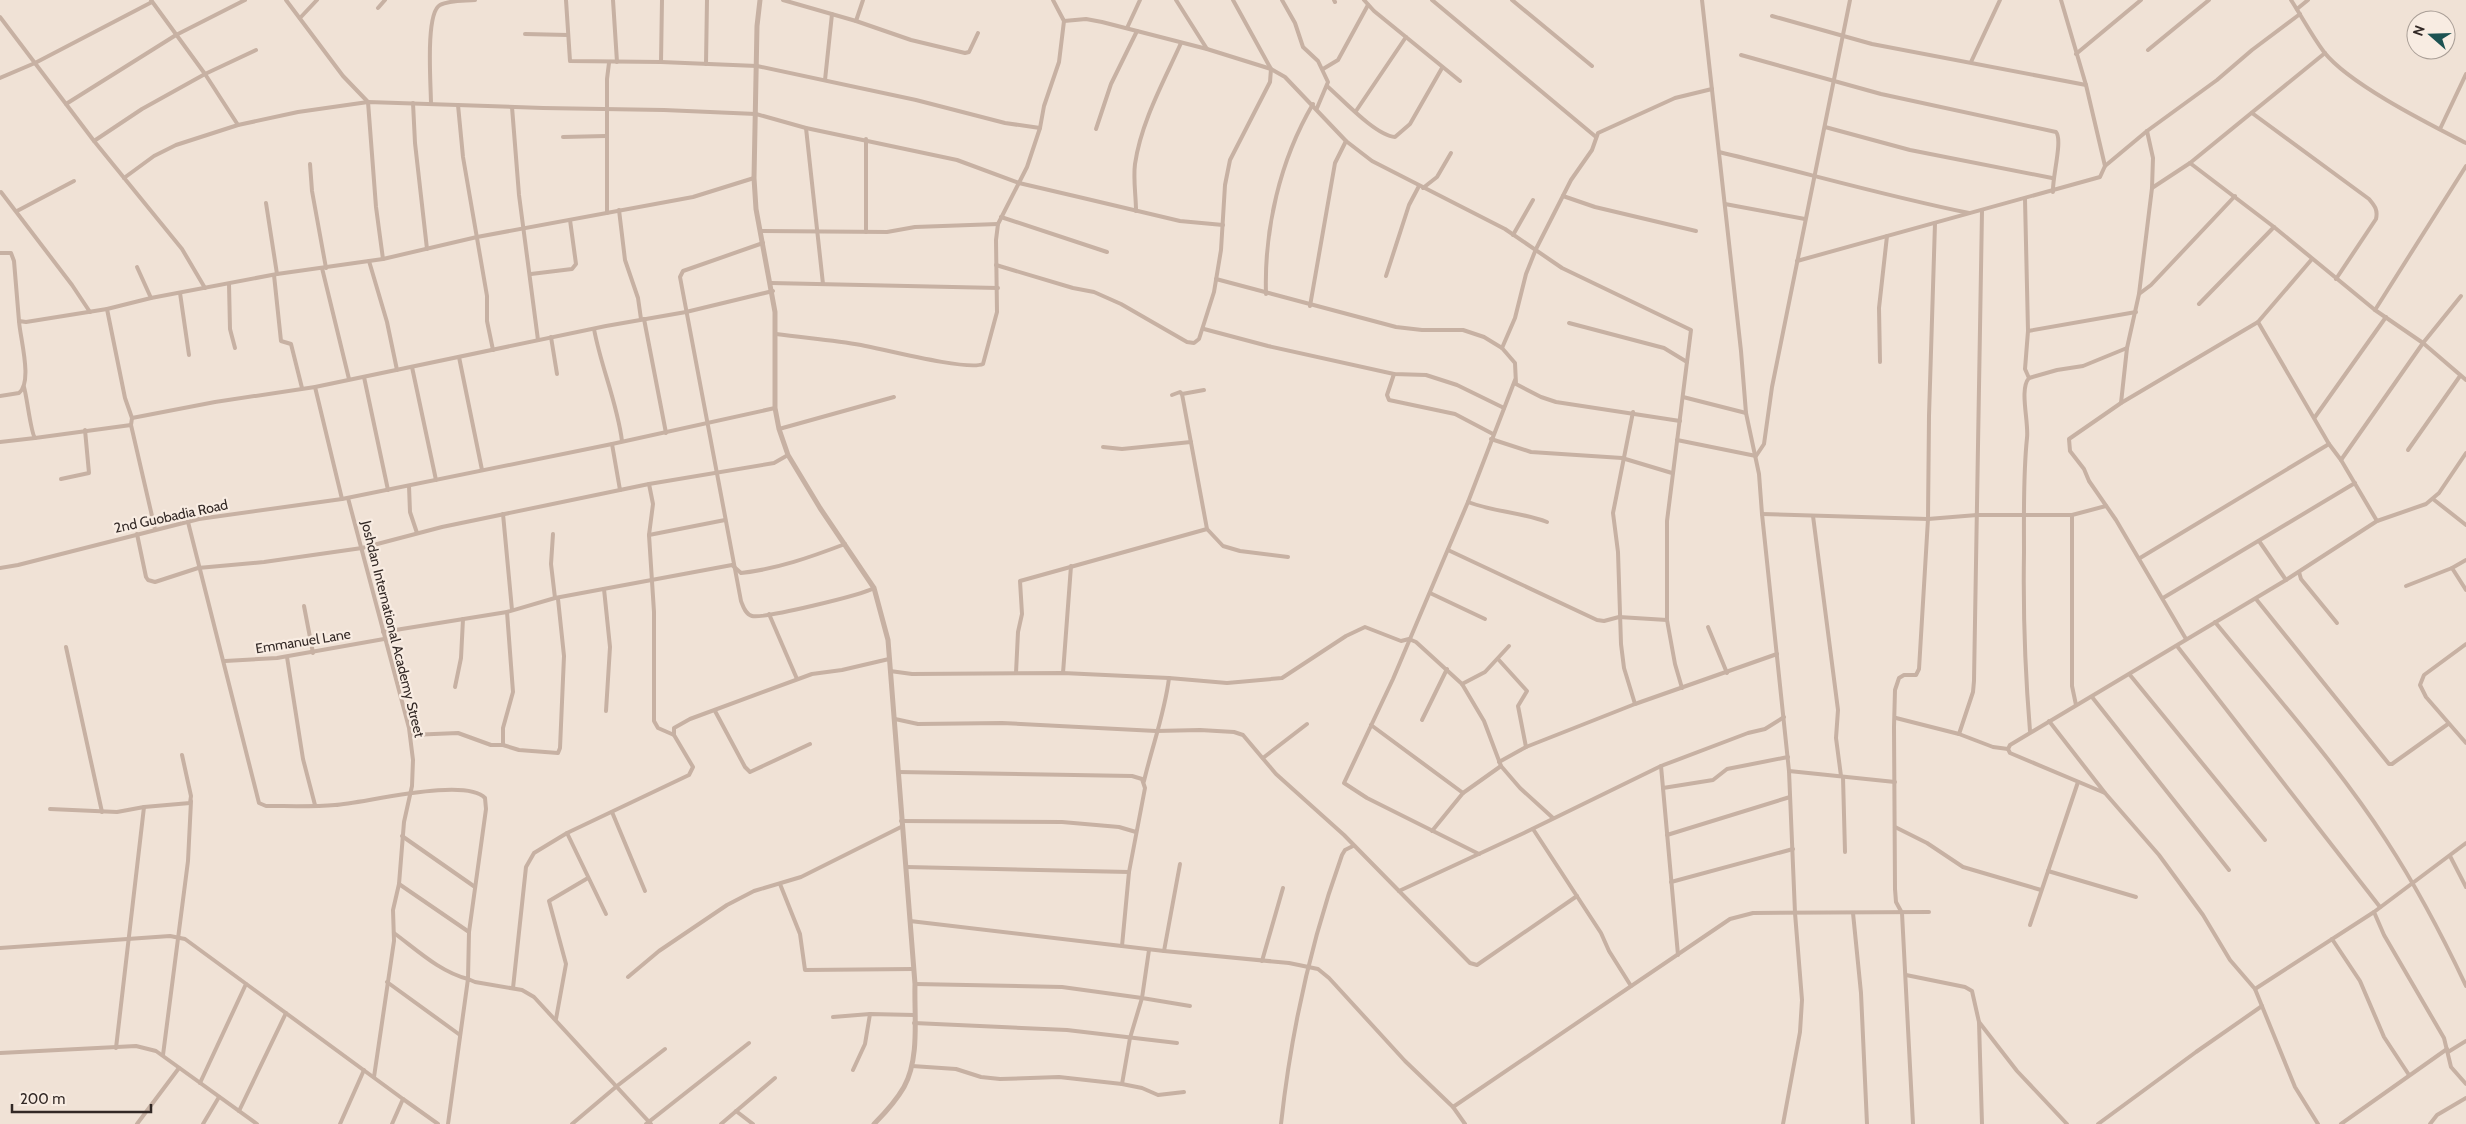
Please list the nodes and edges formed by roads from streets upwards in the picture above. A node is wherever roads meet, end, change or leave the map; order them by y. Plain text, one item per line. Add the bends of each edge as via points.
1 (245, 0) edge
2 (286, 0) edge
3 (317, 0) edge
4 (385, 0) edge
5 (475, 0) edge
6 (566, 0) edge
7 (613, 0) edge
8 (662, 0) edge
9 (707, 0) edge
10 (760, 0) edge
11 (783, 0) edge
12 (863, 0) edge
13 (1053, 0) edge
14 (1140, 0) edge
15 (1176, 0) edge
16 (1233, 0) edge
17 (1282, 0) edge
18 (1364, 0) edge
19 (1432, 0) edge
20 (1512, 0) edge
21 (1702, 0) edge
22 (1850, 0) edge
23 (2000, 0) edge
24 (2061, 0) edge
25 (2141, 0) edge
26 (2210, 0) edge
27 (2291, 0) edge
28 (2308, 0) edge
29 (151, 1) edge
30 (1368, 5) junction
31 (378, 8) dead end
32 (2297, 9) junction
33 (832, 14) junction
34 (2300, 14) junction
35 (0, 16) edge
36 (1772, 16) dead end
37 (300, 18) junction
38 (856, 21) junction
39 (1064, 21) junction
40 (1126, 28) junction
41 (1137, 31) junction
42 (978, 33) dead end
43 (525, 34) dead end
44 (176, 35) junction
45 (568, 35) junction
46 (1843, 36) junction
47 (1406, 38) junction
48 (1181, 42) junction
49 (1207, 49) junction
50 (256, 50) dead end
51 (2148, 50) dead end
52 (2325, 53) junction
53 (2076, 54) junction
54 (1741, 55) dead end
55 (609, 62) junction
56 (617, 62) junction
57 (661, 62) junction
58 (1971, 62) junction
59 (35, 63) junction
60 (706, 64) junction
61 (757, 66) junction
62 (1592, 66) dead end
63 (1271, 68) junction
64 (1442, 68) junction
65 (1323, 69) junction
66 (204, 74) junction
67 (2466, 74) edge
68 (0, 78) edge
69 (824, 80) junction
70 (1460, 81) dead end
71 (1834, 82) junction
72 (2086, 85) junction
73 (1327, 86) junction
74 (1712, 89) junction
75 (368, 102) junction
76 (413, 103) junction
77 (66, 104) junction
78 (431, 104) junction
79 (458, 105) junction
80 (1315, 106) junction
81 (512, 107) junction
82 (607, 109) junction
83 (1356, 111) junction
84 (2252, 113) junction
85 (756, 114) junction
86 (238, 125) junction
87 (1825, 127) junction
88 (806, 128) junction
89 (1040, 128) junction
90 (1096, 129) dead end
91 (2440, 129) junction
92 (2147, 131) junction
93 (606, 136) junction
94 (563, 137) dead end
95 (1596, 137) junction
96 (866, 139) junction
97 (94, 141) junction
98 (1346, 141) junction
99 (2466, 143) edge
100 (1719, 152) junction
101 (1451, 153) dead end
102 (2190, 163) junction
103 (310, 164) dead end
104 (2105, 166) junction
105 (2466, 166) edge
106 (1815, 174) junction
107 (124, 178) junction
108 (754, 178) junction
109 (2052, 178) junction
110 (74, 181) dead end
111 (1019, 183) junction
112 (1421, 187) junction
113 (2152, 188) junction
114 (2053, 192) junction
115 (0, 194) edge
116 (1563, 196) junction
117 (2235, 196) junction
118 (2025, 199) junction
119 (1533, 200) dead end
120 (266, 203) dead end
121 (1725, 204) junction
122 (619, 210) junction
123 (17, 211) junction
124 (1136, 211) junction
125 (1982, 211) junction
126 (607, 213) junction
127 (1971, 214) junction
128 (1001, 217) junction
129 (1805, 219) junction
130 (570, 220) junction
131 (1935, 223) junction
132 (998, 224) junction
133 (1223, 225) junction
134 (2274, 227) junction
135 (523, 229) junction
136 (760, 231) junction
137 (1696, 231) dead end
138 (817, 232) junction
139 (866, 232) junction
140 (1513, 234) junction
141 (1887, 236) junction
142 (477, 237) junction
143 (763, 243) junction
144 (427, 249) junction
145 (1536, 249) junction
146 (1108, 252) dead end
147 (0, 253) edge
148 (383, 259) junction
149 (2312, 259) junction
150 (369, 261) junction
151 (1797, 261) junction
152 (996, 265) junction
153 (137, 267) dead end
154 (324, 268) junction
155 (531, 274) junction
156 (275, 275) junction
157 (1386, 276) dead end
158 (1216, 279) junction
159 (2336, 279) junction
160 (771, 283) junction
161 (229, 284) junction
162 (823, 284) junction
163 (205, 288) junction
164 (998, 288) junction
165 (772, 291) junction
166 (180, 293) junction
167 (1266, 294) junction
168 (2139, 294) junction
169 (2461, 296) dead end
170 (151, 298) junction
171 (2199, 304) dead end
172 (1310, 306) junction
173 (107, 309) junction
174 (2375, 310) junction
175 (91, 312) junction
176 (686, 312) junction
177 (2136, 312) junction
178 (2386, 317) junction
179 (643, 319) junction
180 (19, 321) junction
181 (2258, 322) junction
182 (1569, 323) dead end
183 (594, 328) junction
184 (1204, 329) junction
185 (2028, 331) junction
186 (776, 334) junction
187 (551, 337) junction
188 (538, 340) junction
189 (2423, 343) junction
190 (235, 348) dead end
191 (1502, 348) junction
192 (2127, 348) junction
193 (493, 350) junction
194 (189, 355) dead end
195 (459, 358) junction
196 (1687, 362) junction
197 (1880, 362) dead end
198 (412, 366) junction
199 (397, 370) junction
200 (557, 374) dead end
201 (1394, 374) junction
202 (2460, 376) junction
203 (364, 377) junction
204 (2029, 378) junction
205 (349, 379) junction
206 (1515, 380) junction
207 (2466, 380) edge
208 (24, 387) junction
209 (316, 387) junction
210 (302, 388) junction
211 (1204, 390) dead end
212 (1182, 394) junction
213 (1172, 395) dead end
214 (0, 396) edge
215 (894, 397) dead end
216 (1683, 397) junction
217 (2121, 404) junction
218 (775, 408) junction
219 (1504, 408) junction
220 (1633, 412) junction
221 (1746, 413) junction
222 (2315, 417) junction
223 (132, 418) junction
224 (1680, 420) junction
225 (708, 422) junction
226 (131, 425) junction
227 (779, 429) junction
228 (85, 430) junction
229 (666, 433) junction
230 (1492, 436) junction
231 (35, 438) junction
232 (1677, 440) junction
233 (622, 441) junction
234 (0, 442) edge
235 (1191, 442) junction
236 (612, 444) junction
237 (2329, 444) junction
238 (1103, 447) dead end
239 (2408, 450) dead end
240 (2466, 453) edge
241 (788, 456) junction
242 (1756, 456) junction
243 (1622, 458) junction
244 (2341, 460) junction
245 (482, 470) junction
246 (717, 471) junction
247 (1672, 473) junction
248 (61, 479) dead end
249 (436, 480) junction
250 (2354, 483) junction
251 (649, 484) junction
252 (409, 486) junction
253 (388, 490) junction
254 (620, 490) junction
255 (348, 498) junction
256 (342, 499) junction
257 (2433, 499) junction
258 (1468, 502) junction
259 (2106, 506) junction
260 (503, 514) junction
261 (1762, 514) junction
262 (2024, 514) junction
263 (1977, 515) junction
264 (1813, 516) junction
265 (2072, 516) junction
266 (1928, 519) junction
267 (725, 520) junction
268 (2377, 521) junction
269 (188, 522) junction
270 (1547, 522) dead end
271 (2466, 525) edge
272 (155, 529) junction
273 (1207, 529) junction
274 (137, 534) junction
275 (417, 534) junction
276 (553, 534) dead end
277 (649, 535) junction
278 (2259, 541) junction
279 (845, 544) junction
280 (362, 548) junction
281 (1448, 550) junction
282 (1288, 557) dead end
283 (2140, 558) junction
284 (2466, 560) edge
285 (732, 565) junction
286 (1071, 566) junction
287 (0, 568) edge
288 (198, 568) junction
289 (2452, 568) junction
290 (2299, 572) junction
291 (650, 580) junction
292 (2286, 580) junction
293 (2406, 586) dead end
294 (874, 588) junction
295 (604, 589) junction
296 (2466, 590) edge
297 (1430, 593) junction
298 (556, 598) junction
299 (2163, 598) junction
300 (2256, 599) junction
301 (304, 606) dead end
302 (509, 611) junction
303 (769, 614) junction
304 (1619, 617) junction
305 (464, 618) junction
306 (1485, 618) dead end
307 (1667, 620) junction
308 (2215, 622) junction
309 (2337, 623) dead end
310 (1708, 627) dead end
311 (383, 632) junction
312 (384, 639) junction
313 (1409, 639) junction
314 (2186, 639) junction
315 (2466, 644) edge
316 (1509, 646) dead end
317 (2177, 646) junction
318 (66, 647) dead end
319 (313, 653) junction
320 (1778, 654) junction
321 (287, 657) junction
322 (889, 658) junction
323 (1498, 659) junction
324 (225, 662) junction
325 (1447, 669) junction
326 (890, 671) junction
327 (1016, 673) junction
328 (1063, 673) junction
329 (1727, 673) junction
330 (2130, 675) junction
331 (797, 678) junction
332 (1169, 678) junction
333 (1462, 684) junction
334 (455, 686) dead end
335 (1682, 688) junction
336 (2092, 697) junction
337 (1635, 704) junction
338 (2076, 705) junction
339 (606, 711) dead end
340 (715, 711) junction
341 (1784, 718) junction
342 (1896, 718) junction
343 (895, 719) junction
344 (1422, 720) dead end
345 (2049, 721) junction
346 (1307, 724) dead end
347 (2448, 724) junction
348 (1371, 725) junction
349 (1156, 731) junction
350 (2030, 731) junction
351 (1959, 734) junction
352 (410, 735) junction
353 (674, 735) junction
354 (2466, 743) edge
355 (810, 744) dead end
356 (503, 745) junction
357 (1526, 747) junction
358 (2008, 749) junction
359 (182, 755) dead end
360 (1788, 757) junction
361 (1263, 758) junction
362 (1499, 762) junction
363 (1500, 766) junction
364 (1661, 766) junction
365 (1790, 771) junction
366 (898, 772) junction
367 (1842, 776) junction
368 (1144, 780) junction
369 (1894, 782) junction
370 (2078, 782) junction
371 (1663, 788) junction
372 (1463, 793) junction
373 (2105, 793) junction
374 (411, 794) junction
375 (1790, 797) junction
376 (191, 801) junction
377 (315, 805) junction
378 (144, 807) junction
379 (50, 809) dead end
380 (102, 812) junction
381 (612, 812) junction
382 (1552, 818) junction
383 (901, 824) junction
384 (1895, 827) junction
385 (1533, 829) junction
386 (1432, 830) junction
387 (1136, 832) junction
388 (567, 833) junction
389 (1667, 835) junction
390 (402, 836) junction
391 (2265, 840) dead end
392 (2466, 843) edge
393 (1353, 846) junction
394 (1794, 849) junction
395 (1845, 852) dead end
396 (1479, 854) junction
397 (2450, 856) junction
398 (1180, 864) dead end
399 (906, 867) junction
400 (2229, 870) dead end
401 (2048, 871) junction
402 (1129, 872) junction
403 (588, 878) junction
404 (1671, 882) junction
405 (399, 884) junction
406 (780, 884) junction
407 (2413, 885) junction
408 (475, 887) junction
409 (2466, 887) edge
410 (1283, 888) dead end
411 (2041, 890) junction
412 (645, 891) dead end
413 (1399, 891) junction
414 (1577, 896) junction
415 (2136, 897) dead end
416 (2380, 907) junction
417 (1928, 912) dead end
418 (2374, 912) junction
419 (1795, 913) junction
420 (1853, 913) junction
421 (1902, 913) junction
422 (606, 914) dead end
423 (910, 921) junction
424 (2030, 925) dead end
425 (469, 932) junction
426 (394, 933) junction
427 (178, 937) junction
428 (128, 939) junction
429 (2332, 940) junction
430 (1122, 946) junction
431 (0, 948) edge
432 (1149, 950) junction
433 (1164, 952) junction
434 (1678, 955) junction
435 (1262, 961) junction
436 (1309, 967) junction
437 (913, 969) junction
438 (1906, 975) junction
439 (628, 977) dead end
440 (468, 979) junction
441 (387, 982) junction
442 (246, 984) junction
443 (914, 984) junction
444 (1631, 986) junction
445 (2466, 986) edge
446 (513, 988) junction
447 (2255, 989) junction
448 (1142, 998) junction
449 (1190, 1006) dead end
450 (2262, 1006) junction
451 (286, 1013) junction
452 (870, 1014) junction
453 (914, 1015) junction
454 (833, 1017) dead end
455 (556, 1019) junction
456 (1979, 1022) junction
457 (914, 1023) junction
458 (460, 1035) junction
459 (1130, 1038) junction
460 (2466, 1041) edge
461 (749, 1043) dead end
462 (1177, 1044) dead end
463 (116, 1048) junction
464 (665, 1049) dead end
465 (2447, 1050) junction
466 (0, 1053) edge
467 (163, 1055) junction
468 (912, 1066) junction
469 (179, 1068) junction
470 (364, 1070) junction
471 (853, 1070) dead end
472 (2410, 1075) junction
473 (374, 1077) junction
474 (775, 1078) dead end
475 (200, 1083) junction
476 (1122, 1084) junction
477 (2466, 1084) edge
478 (617, 1086) junction
479 (1184, 1092) dead end
480 (219, 1097) junction
481 (2466, 1098) edge
482 (403, 1099) junction
483 (1453, 1107) junction
484 (239, 1111) junction
485 (736, 1111) junction
486 (649, 1123) edge
487 (137, 1124) edge
488 (203, 1124) edge
489 (257, 1124) edge
490 (340, 1124) edge
491 (392, 1124) edge
492 (438, 1124) edge
493 (448, 1124) edge
494 (572, 1124) edge
495 (721, 1124) edge
496 (753, 1124) edge
497 (874, 1124) edge
498 (1281, 1124) edge
499 (1465, 1124) edge
500 (1783, 1124) edge
501 (1867, 1124) edge
502 (1913, 1124) edge
503 (1982, 1124) edge
504 (2067, 1124) edge
505 (2098, 1124) edge
506 (2318, 1124) edge
507 (2341, 1124) edge
508 (2430, 1124) edge

1 - 44 street
2 - 37 street
3 - 37 street
4 - 31 street
5 - 78 street via 440,5 436,9 431,35
6 - 45 street
7 - 56 street
8 - 57 street
9 - 60 street
10 - 61 street
11 - 33 street
12 - 38 street
13 - 39 street
14 - 40 street
15 - 49 street
16 - 63 street
17 - 65 street via 1303,46
18 - 30 street
19 - 95 street
20 - 62 street
21 - 74 street
22 - 46 street
23 - 58 street
24 - 53 street
25 - 53 street
26 - 51 street
27 - 32 street
28 - 32 street
29 - 44 street
29 - 59 street
30 - 47 street
30 - 65 street via 1338,60
32 - 34 street
33 - 38 street
33 - 69 street
34 - 52 street
34 - 92 street
35 - 59 street
36 - 46 street
37 - 75 street via 343,76
38 - 42 street via 965,53 969,52
39 - 40 street via 1086,19
39 - 89 street via 1060,62 1044,106
40 - 41 street
41 - 48 street
41 - 90 street via 1111,84
43 - 45 street
44 - 66 street
44 - 77 street
45 - 55 street via 570,61
46 - 58 street
46 - 71 street
47 - 64 street
47 - 83 street
48 - 49 street
48 - 124 street via 1138,149 1134,166
49 - 63 street
50 - 66 street
52 - 84 street
52 - 91 street via 2365,86
53 - 72 street
54 - 71 street
55 - 56 street
55 - 82 street
56 - 57 street
57 - 60 street
58 - 72 street
59 - 68 street
59 - 77 street
60 - 61 street
61 - 69 street
61 - 85 street
63 - 80 street
63 - 133 street via 1270,82 1230,160
64 - 70 street
64 - 83 street via 1410,124 1395,137 1375,128
65 - 73 street
66 - 86 street
66 - 97 street
67 - 91 street
69 - 89 street via 1005,123
71 - 87 street
71 - 109 street via 2056,132 2059,138
72 - 104 street
73 - 80 street
73 - 83 street
74 - 95 street via 1675,98 1602,131
74 - 100 street
75 - 76 street
75 - 86 street
75 - 148 street
76 - 78 street
76 - 144 street
77 - 97 street
78 - 79 street
79 - 81 street
79 - 142 street
80 - 98 street
80 - 167 street via 1293,140 1279,186 1266,249
81 - 82 street
81 - 135 street
82 - 85 street
82 - 93 street
84 - 102 street
84 - 159 street via 2375,206 2376,219
85 - 88 street
85 - 108 street
86 - 107 street via 176,145 154,156
87 - 106 street
87 - 109 street via 1910,150
88 - 96 street
88 - 138 street
89 - 111 street
91 - 99 street
92 - 104 street
92 - 113 street via 2153,158
93 - 94 street
93 - 126 street
95 - 116 street via 1592,150
96 - 111 street via 957,160
96 - 139 street
97 - 107 street
98 - 112 street via 1372,161
98 - 172 street via 1335,163
100 - 106 street
100 - 121 street
101 - 112 street via 1437,177
102 - 113 street
102 - 117 street
103 - 154 street
104 - 114 street via 2100,177
105 - 174 street
106 - 127 street via 1896,199
106 - 129 street
107 - 163 street via 182,249
108 - 122 street via 693,196
108 - 136 street
109 - 114 street
110 - 123 street
111 - 124 street
111 - 128 street
112 - 140 street
112 - 157 street via 1409,205
113 - 168 street
114 - 118 street
115 - 123 street
115 - 175 street
116 - 137 street
116 - 145 street
117 - 134 street
117 - 168 street
118 - 125 street
118 - 185 street
119 - 140 street
120 - 156 street
121 - 129 street
121 - 221 street
122 - 126 street
122 - 179 street via 624,260
123 - 175 street
124 - 133 street via 1180,221
125 - 127 street
125 - 263 street
126 - 130 street
127 - 131 street
128 - 132 street
128 - 146 street
129 - 151 street
130 - 135 street
130 - 155 street via 574,267
131 - 141 street
131 - 266 street
132 - 139 street
132 - 152 street
133 - 158 street
134 - 149 street
134 - 171 street
135 - 142 street
135 - 155 street
136 - 138 street
136 - 143 street
138 - 139 street
138 - 162 street
140 - 145 street
141 - 151 street
141 - 197 street via 1880,308
142 - 144 street
142 - 193 street
143 - 160 street
143 - 176 street via 683,271 680,277
144 - 148 street
145 - 191 street via 1515,318
145 - 196 street via 1562,268 1688,327 1691,333
147 - 180 street via 11,253 14,261
148 - 150 street
149 - 159 street
149 - 181 street
150 - 154 street
150 - 199 street
151 - 242 street via 1772,387 1766,439
152 - 164 street
152 - 184 street via 1094,292 1188,342 1194,343 1199,339
153 - 170 street
154 - 156 street
154 - 205 street
155 - 188 street
156 - 161 street
156 - 210 street via 281,341 291,344
158 - 167 street
158 - 184 street
159 - 174 street
160 - 162 street
160 - 165 street
161 - 163 street
161 - 190 street via 230,329
162 - 164 street
163 - 166 street
164 - 186 street via 998,312 987,355 980,366
165 - 176 street
165 - 186 street
166 - 170 street
166 - 194 street
167 - 172 street
168 - 177 street
169 - 189 street
170 - 173 street
172 - 191 street via 1396,327 1472,331
173 - 175 street
173 - 223 street
174 - 178 street
175 - 180 street
176 - 179 street
176 - 225 street
177 - 185 street
177 - 192 street
178 - 189 street
178 - 222 street
179 - 183 street
179 - 229 street
180 - 208 street via 25,363
181 - 217 street
181 - 222 street
182 - 196 street via 1664,348
183 - 187 street
183 - 233 street via 618,414
184 - 201 street
185 - 204 street via 2025,369
186 - 218 street
187 - 188 street
187 - 200 street
188 - 193 street
189 - 202 street
189 - 244 street
191 - 206 street via 1515,363
192 - 204 street via 2083,366
192 - 217 street
193 - 195 street
195 - 198 street
195 - 245 street
196 - 216 street
198 - 199 street
198 - 249 street
199 - 203 street
201 - 219 street via 1426,375 1457,385
201 - 230 street via 1387,395 1389,400 1454,414
202 - 207 street
202 - 239 street
203 - 205 street
203 - 253 street
204 - 262 street via 2025,385 2028,427
205 - 209 street
206 - 219 street
206 - 220 street via 1526,390 1556,402
208 - 214 street via 18,393
208 - 231 street via 29,403 31,433
209 - 210 street
209 - 256 street
210 - 223 street
211 - 212 street
212 - 213 street
212 - 235 street
215 - 227 street
216 - 221 street
216 - 224 street
217 - 259 street via 2069,439 2070,452
218 - 225 street, 2nd Guobadia Road
218 - 227 street
219 - 230 street
220 - 224 street
220 - 243 street
221 - 242 street
222 - 237 street
223 - 226 street
224 - 232 street
225 - 229 street, 2nd Guobadia Road
225 - 246 street
226 - 228 street
226 - 272 street
227 - 241 street
228 - 231 street
228 - 248 street via 90,471
229 - 233 street, 2nd Guobadia Road
230 - 243 street via 1530,452
230 - 258 street
231 - 234 street
232 - 242 street
232 - 247 street
233 - 236 street, 2nd Guobadia Road
235 - 238 street via 1122,449
235 - 273 street
236 - 245 street, 2nd Guobadia Road
236 - 254 street
237 - 244 street
237 - 283 street
240 - 257 street
241 - 246 street via 774,463
241 - 279 street
242 - 261 street
243 - 247 street
243 - 304 street via 1613,513 1618,552
244 - 250 street
245 - 249 street, 2nd Guobadia Road
246 - 251 street
246 - 267 street
247 - 307 street via 1667,521
249 - 252 street, 2nd Guobadia Road
250 - 268 street
250 - 278 street
251 - 254 street
251 - 277 street via 653,504
252 - 253 street, 2nd Guobadia Road
252 - 275 street via 410,512
253 - 255 street, 2nd Guobadia Road
254 - 260 street
255 - 256 street, 2nd Guobadia Road
255 - 280 street, Joshdan International Academy Street
256 - 269 street, 2nd Guobadia Road
257 - 268 street
257 - 271 street
258 - 270 street via 1486,509 1527,514
258 - 281 street
259 - 265 street
259 - 283 street
260 - 275 street
260 - 302 street
261 - 264 street
261 - 320 street
262 - 263 street
262 - 265 street
262 - 350 street via 2024,663
263 - 266 street
263 - 351 street via 1974,680
264 - 266 street
264 - 367 street via 1838,710 1836,738
265 - 338 street via 2072,686
266 - 342 street via 1918,673 1899,678
267 - 277 street
267 - 285 street
268 - 290 street
269 - 272 street, 2nd Guobadia Road
269 - 288 street
272 - 274 street, 2nd Guobadia Road
273 - 282 street via 1223,546
273 - 286 street
274 - 287 street, 2nd Guobadia Road
274 - 288 street via 148,580 155,582
275 - 280 street
276 - 298 street via 551,564
277 - 291 street
278 - 292 street
278 - 299 street
279 - 285 street via 802,560 755,571 741,573
279 - 294 street
280 - 288 street
280 - 311 street, Joshdan International Academy Street
281 - 297 street
281 - 304 street via 1597,620
283 - 299 street
284 - 289 street
285 - 291 street
285 - 303 street via 744,610 752,616
286 - 327 street via 1020,581 1022,614
286 - 328 street
288 - 324 street
289 - 293 street
289 - 296 street
290 - 292 street
290 - 309 street via 2301,580
291 - 295 street
291 - 353 street via 654,612 654,720 658,728
292 - 300 street
294 - 303 street
294 - 322 street
295 - 298 street
295 - 339 street via 610,647
297 - 306 street
297 - 313 street
298 - 302 street
298 - 356 street via 564,656 560,751 519,750
299 - 314 street
300 - 308 street
300 - 347 street via 2389,764
301 - 319 street
302 - 305 street
302 - 356 street via 513,692
303 - 331 street
304 - 307 street
304 - 337 street via 1624,668
305 - 311 street
305 - 334 street
307 - 335 street
308 - 314 street
308 - 407 street via 2354,794
310 - 329 street
311 - 312 street, Joshdan International Academy Street
312 - 319 street, Emmanuel Lane
312 - 352 street, Joshdan International Academy Street
313 - 325 street
313 - 332 street via 1401,641 1365,627 1282,678 1227,682
313 - 348 street
314 - 317 street
315 - 347 street via 2424,675 2420,682 2426,697
316 - 323 street
317 - 330 street
317 - 416 street
318 - 380 street
319 - 321 street, Emmanuel Lane
320 - 329 street
320 - 341 street
321 - 324 street, Emmanuel Lane
321 - 377 street via 303,759
322 - 326 street
322 - 331 street
323 - 333 street via 1485,672
323 - 357 street via 1527,691 1518,706
324 - 377 street via 259,803 266,806
325 - 333 street
325 - 344 street
326 - 327 street via 912,674
326 - 343 street
327 - 328 street
328 - 332 street
329 - 335 street
330 - 336 street
330 - 391 street
331 - 340 street
332 - 349 street
333 - 362 street via 1484,721
335 - 337 street
336 - 338 street
336 - 400 street
337 - 357 street
338 - 345 street
340 - 353 street via 676,726
340 - 355 street via 750,772
341 - 360 street
341 - 364 street
342 - 351 street
342 - 369 street
343 - 349 street via 918,724 1002,723
343 - 366 street
345 - 350 street
345 - 373 street
346 - 361 street
347 - 354 street
348 - 372 street
348 - 386 street via 1344,781 1345,786
349 - 361 street via 1234,732 1243,735
349 - 368 street
350 - 358 street
351 - 358 street
352 - 356 street via 458,733 491,745
352 - 374 street, Joshdan International Academy Street via 413,760
353 - 381 street via 693,771
357 - 362 street
358 - 370 street via 2010,753
359 - 376 street
360 - 365 street
360 - 371 street via 1727,769 1713,780
361 - 393 street
362 - 363 street
363 - 372 street
363 - 382 street
364 - 371 street
364 - 382 street
365 - 367 street
365 - 375 street
366 - 368 street via 1132,776
366 - 383 street
367 - 369 street
367 - 395 street
368 - 387 street
369 - 384 street
370 - 373 street
370 - 401 street
371 - 389 street
372 - 386 street
373 - 447 street via 2159,856 2203,915 2230,960
374 - 377 street
374 - 390 street, Joshdan International Academy Street
374 - 408 street via 450,790 477,792 486,798
375 - 389 street
375 - 394 street
376 - 378 street
376 - 427 street via 191,832
378 - 380 street
378 - 428 street
379 - 380 street
381 - 388 street
381 - 412 street
382 - 385 street
383 - 387 street via 1062,822 1119,827
383 - 399 street
383 - 406 street via 801,877
384 - 411 street via 1963,867
384 - 421 street via 1895,896
385 - 396 street
385 - 414 street
386 - 396 street
387 - 402 street
388 - 403 street
388 - 446 street via 534,853 526,867
389 - 404 street
390 - 405 street, Joshdan International Academy Street
390 - 408 street
392 - 397 street
393 - 413 street
393 - 436 street via 1344,852 1336,871
394 - 404 street
394 - 419 street
396 - 413 street
397 - 407 street
397 - 409 street
398 - 433 street
399 - 402 street
399 - 423 street
401 - 411 street
401 - 415 street
402 - 430 street
403 - 422 street
403 - 455 street via 549,900 566,964
404 - 434 street
405 - 425 street
405 - 426 street, Joshdan International Academy Street via 393,910
406 - 437 street via 800,934 807,971
406 - 439 street via 727,905 659,951
407 - 416 street
407 - 445 street
408 - 425 street
410 - 435 street
411 - 424 street
413 - 414 street via 1470,962 1477,965
414 - 444 street
416 - 418 street
417 - 421 street
418 - 429 street
418 - 465 street via 2444,1038
419 - 420 street
419 - 434 street via 1742,915 1730,919
419 - 500 street via 1802,1016
420 - 421 street
420 - 501 street
421 - 438 street
423 - 430 street
423 - 437 street
425 - 440 street
426 - 440 street via 438,965
426 - 441 street, Joshdan International Academy Street
427 - 428 street
427 - 442 street via 190,942
427 - 467 street
428 - 431 street
428 - 463 street
429 - 447 street
429 - 472 street via 2360,982 2384,1037
430 - 432 street
432 - 433 street
432 - 448 street
433 - 435 street
434 - 444 street
435 - 436 street
436 - 483 street via 1329,978 1405,1061
436 - 498 street
437 - 443 street
438 - 456 street via 1969,988
438 - 502 street
440 - 446 street
440 - 458 street
441 - 458 street
441 - 473 street, Joshdan International Academy Street
442 - 451 street
442 - 475 street
443 - 448 street via 1062,987
443 - 453 street
444 - 483 street
446 - 455 street via 527,992
447 - 450 street
448 - 449 street
448 - 459 street
450 - 505 street
450 - 506 street via 2294,1087
451 - 470 street
451 - 484 street
452 - 453 street
452 - 454 street
452 - 471 street via 865,1044
453 - 457 street
455 - 478 street
456 - 503 street
456 - 504 street via 2017,1071
457 - 459 street via 1067,1030
457 - 468 street
458 - 493 street
459 - 462 street
459 - 476 street
460 - 465 street
461 - 486 street
463 - 466 street
463 - 467 street via 136,1046
464 - 478 street
465 - 472 street
465 - 477 street via 2451,1067
467 - 469 street
468 - 476 street via 956,1069 1000,1079 1059,1077
468 - 497 street via 898,1096
469 - 475 street
469 - 487 street
470 - 473 street
470 - 490 street
472 - 507 street
473 - 482 street
474 - 485 street
475 - 480 street
476 - 479 street via 1158,1094
478 - 486 street
478 - 494 street
480 - 484 street
480 - 488 street
481 - 508 street via 2437,1115
482 - 491 street
482 - 492 street
483 - 499 street
484 - 489 street
485 - 495 street
485 - 496 street

